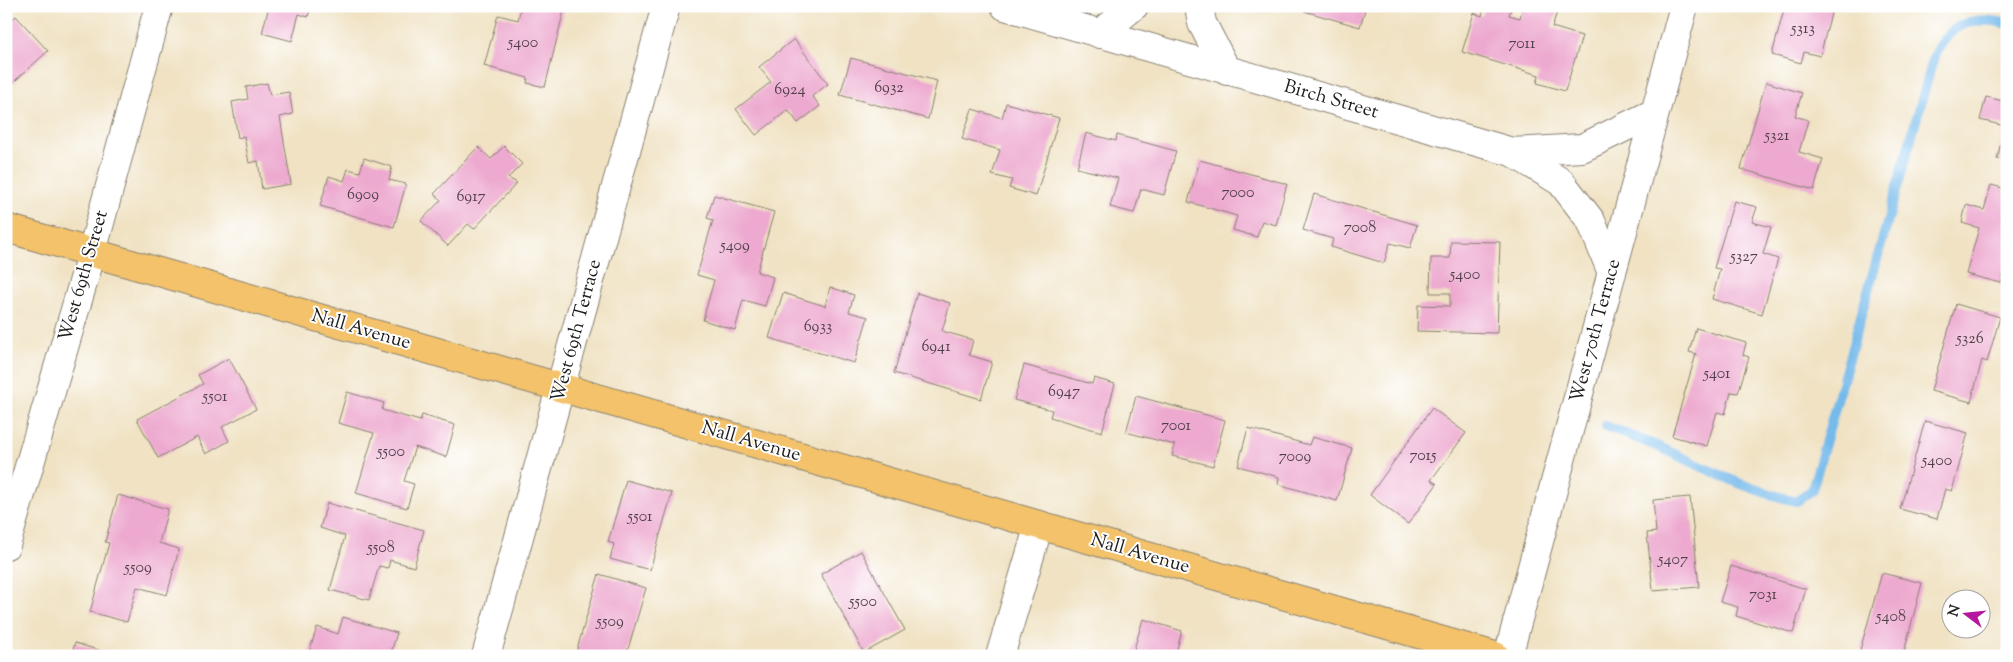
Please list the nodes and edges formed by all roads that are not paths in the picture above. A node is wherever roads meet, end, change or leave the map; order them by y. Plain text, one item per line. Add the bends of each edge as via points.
1 (159, 6) edge
2 (1005, 6) edge
3 (1134, 6) edge
4 (1199, 6) edge
5 (1684, 6) edge
6 (667, 10) edge
7 (1100, 34) junction
8 (1227, 71) junction
9 (1654, 113) junction
10 (1512, 152) junction
11 (6, 228) edge
12 (92, 252) junction
13 (1612, 273) junction
14 (562, 387) junction
15 (1039, 525) junction
16 (6, 545) edge
17 (486, 656) edge
18 (1000, 656) edge
19 (1495, 656) edge
20 (1508, 656) edge

1 - 12 street, West 69th Street
2 - 7 street, Birch Street
3 - 7 street
4 - 8 street via 1202,23
5 - 9 street, West 70th Terrace
6 - 14 street, West 69th Terrace
7 - 8 street, Birch Street
8 - 10 street, Birch Street
9 - 10 street, Birch Street via 1582,148
9 - 13 street, West 70th Terrace
10 - 13 street via 1561,182 1591,221
11 - 12 main road, Nall Avenue
12 - 14 main road, Nall Avenue
12 - 16 street, West 69th Street
13 - 20 street, West 70th Terrace
14 - 15 main road, Nall Avenue
14 - 17 street, West 69th Terrace
15 - 18 street
15 - 19 main road, Nall Avenue

